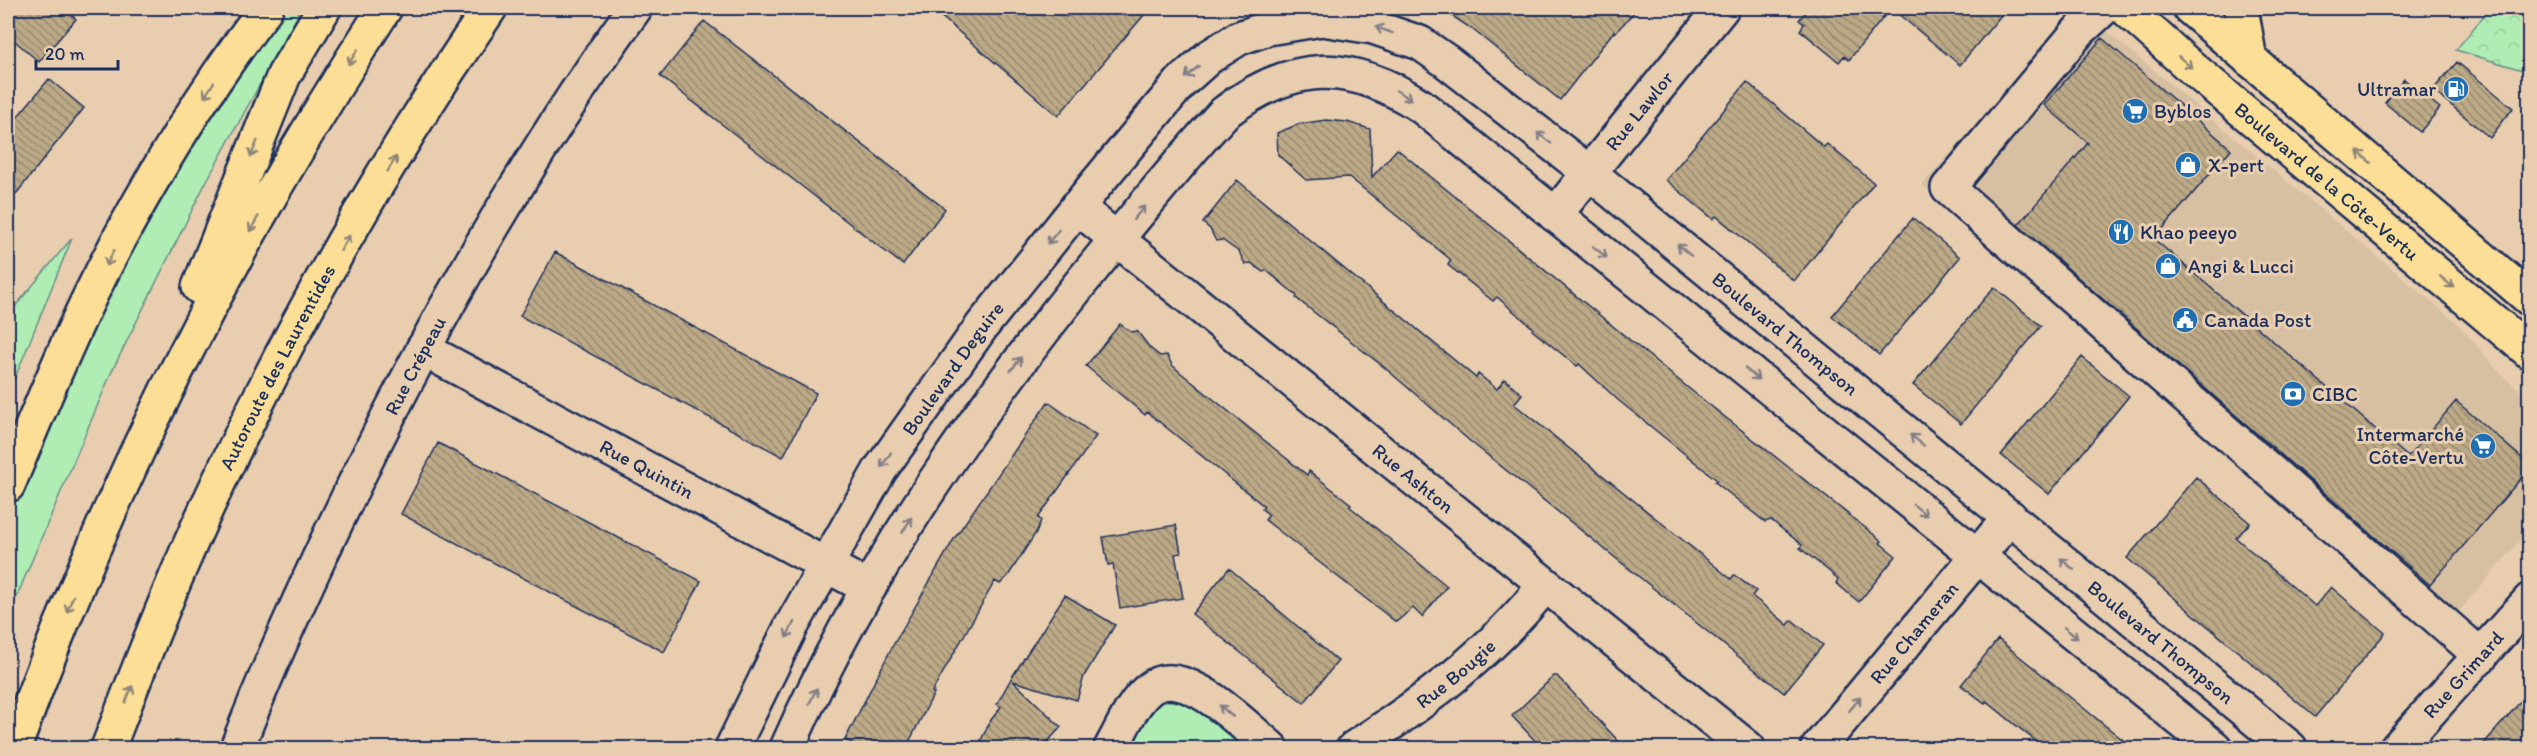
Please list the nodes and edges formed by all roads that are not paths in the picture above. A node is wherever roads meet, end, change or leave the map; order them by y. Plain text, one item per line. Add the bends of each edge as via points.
1 (266, 8) edge
2 (324, 8) edge
3 (385, 8) edge
4 (490, 8) edge
5 (635, 8) edge
6 (1722, 8) edge
7 (2104, 8) edge
8 (2190, 8) edge
9 (2241, 8) edge
10 (2140, 13) edge
11 (1239, 38) joint
12 (2250, 60) junction
13 (1590, 174) junction
14 (1077, 207) junction
15 (1555, 215) junction
16 (1118, 238) junction
17 (2529, 299) edge
18 (423, 349) junction
19 (2529, 352) edge
20 (8, 485) edge
21 (2010, 517) junction
22 (92, 550) junction
23 (1978, 558) junction
24 (826, 563) junction
25 (1544, 586) junction
26 (869, 588) junction
27 (2529, 600) edge
28 (2481, 656) junction
29 (14, 748) edge
30 (108, 748) edge
31 (237, 748) edge
32 (732, 748) edge
33 (787, 748) edge
34 (1111, 748) edge
35 (1271, 748) edge
36 (1354, 748) edge
37 (1749, 748) edge
38 (1818, 748) edge
39 (2215, 748) edge
40 (2290, 748) edge
41 (2397, 748) edge

1 -> 20 main road via 207,93 117,244 77,323
2 -> 22 main road via 284,75
3 -> 22 main road via 246,237 150,423
30 -> 4 main road, Autoroute des Laurentides via 194,538 272,377 362,214
5 - 18 street, Rue Crépeau via 494,222
6 - 13 street, Rue Lawlor
7 - 28 street via 2078,32 1948,188
8 - 12 main road
9 - 12 main road
10 -> 19 main road, Boulevard de la Côte-Vertu via 2184,62
13 -> 11 street, Boulevard Thompson via 1420,43 1373,27 1322,19 1268,28
11 -> 14 street, Boulevard Deguire via 1181,82
17 -> 12 main road
13 - 15 street, Rue Lawlor
21 -> 13 street, Boulevard Thompson
14 - 16 street, Rue Ashton
14 -> 24 street, Boulevard Deguire via 939,384 880,470
16 -> 15 street via 1224,112 1251,93 1287,77 1318,71 1346,72 1400,92
15 -> 23 street
16 - 25 street, Rue Ashton
26 -> 16 street via 954,449
18 - 24 street, Rue Quintin
18 - 31 street, Rue Crépeau via 316,563
21 - 23 street, Rue Chameran
40 -> 21 street, Boulevard Thompson
22 -> 29 main road
38 -> 23 street, Rue Chameran
23 -> 39 street
24 - 26 street, Rue Quintin
24 -> 32 street, Boulevard Deguire
25 - 36 street, Rue Bougie via 1521,616 1436,691
25 - 37 street, Rue Ashton
33 -> 26 street
27 - 28 street, Rue Grimard
28 - 41 street, Rue Grimard
35 -> 34 street via 1212,699 1173,680 1148,689

